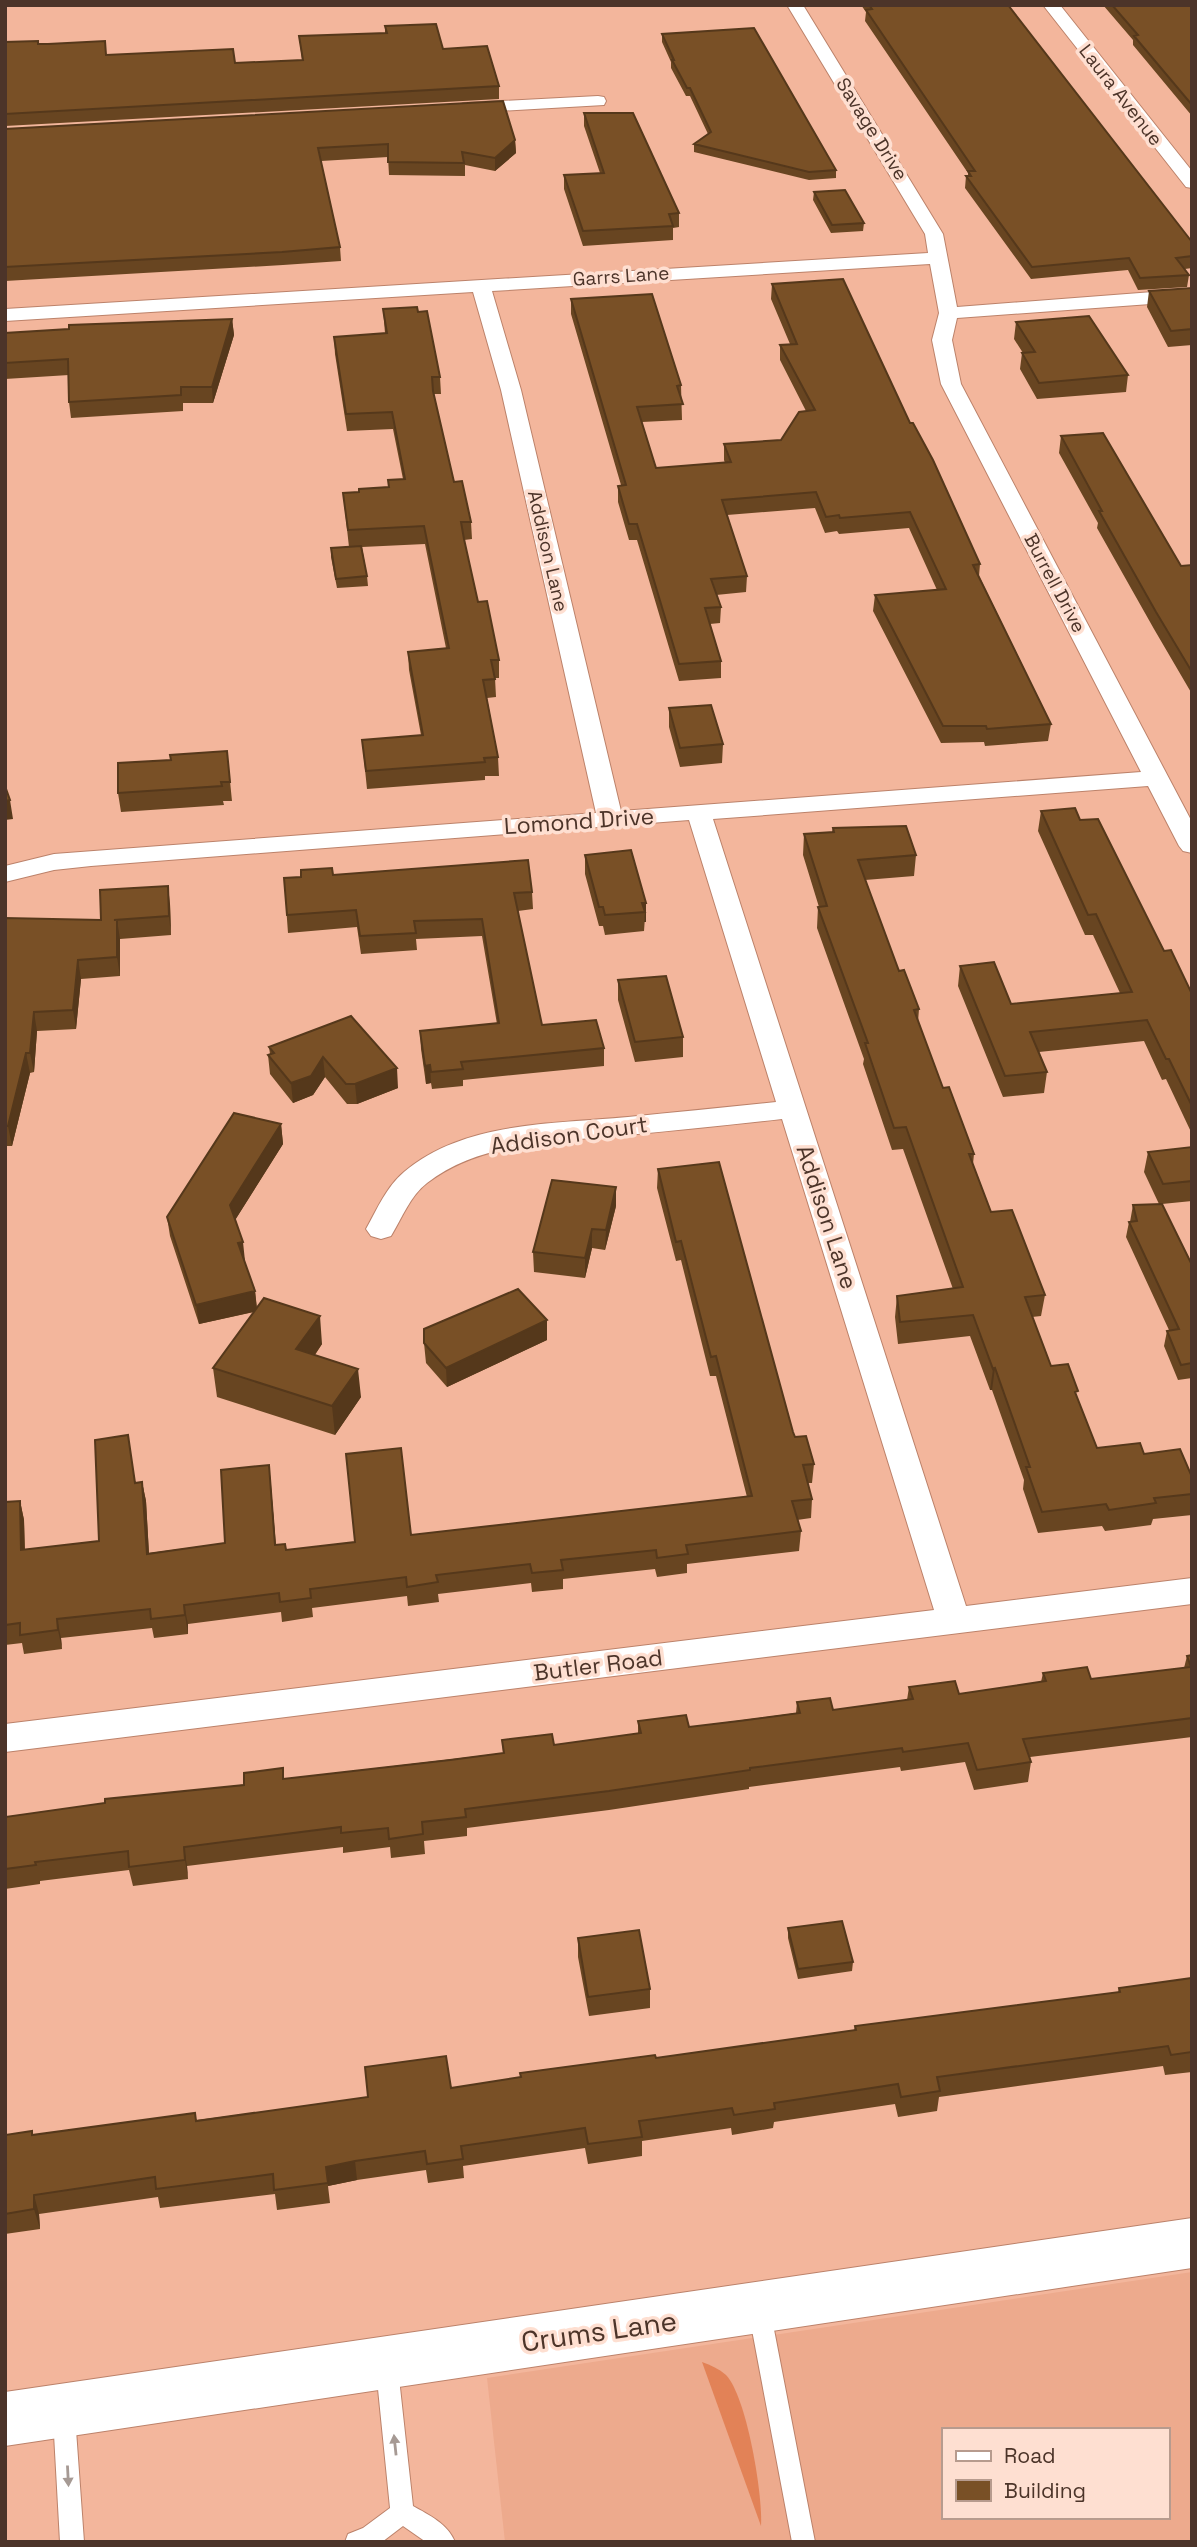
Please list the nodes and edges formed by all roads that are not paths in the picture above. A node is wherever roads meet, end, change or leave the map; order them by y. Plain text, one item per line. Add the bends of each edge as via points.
1 (795, 5) edge
2 (1051, 5) edge
3 (598, 101) dead end
4 (445, 109) edge
5 (1192, 183) edge
6 (938, 258) junction
7 (481, 285) junction
8 (1192, 295) edge
9 (949, 313) junction
10 (5, 315) edge
11 (1154, 778) junction
12 (699, 813) junction
13 (610, 818) junction
14 (1192, 846) edge
15 (5, 874) edge
16 (793, 1109) junction
17 (380, 1229) dead end
18 (1192, 1591) edge
19 (954, 1620) junction
20 (5, 1738) edge
21 (1192, 2243) edge
22 (759, 2308) junction
23 (386, 2362) junction
24 (64, 2410) junction
25 (5, 2418) edge
26 (402, 2513) junction
27 (72, 2542) edge
28 (356, 2542) edge
29 (444, 2542) edge
30 (804, 2542) edge

1 - 6 street, Savage Drive via 928,223
2 - 5 street, Laura Avenue
3 - 4 street
6 - 7 street, Garrs Lane
6 - 9 street
7 - 10 street, Garrs Lane
7 - 13 street, Addison Lane via 511,390
8 - 9 street
9 - 11 street, Burrell Drive via 942,340 951,384
11 - 12 street, Lomond Drive
11 - 14 street, Burrell Drive
12 - 13 street, Lomond Drive
12 - 16 street, Addison Lane
13 - 15 street, Lomond Drive via 90,858
16 - 17 street, Addison Court via 487,1144 418,1175 405,1186
16 - 19 street, Addison Lane
18 - 19 street, Butler Road
19 - 20 street, Butler Road
21 - 22 main road, Crums Lane
22 - 23 main road, Crums Lane
22 - 30 lane
23 - 24 main road, Crums Lane
26 -> 23 lane
24 - 25 main road, Crums Lane
24 -> 27 lane
26 - 28 lane
26 - 29 lane

